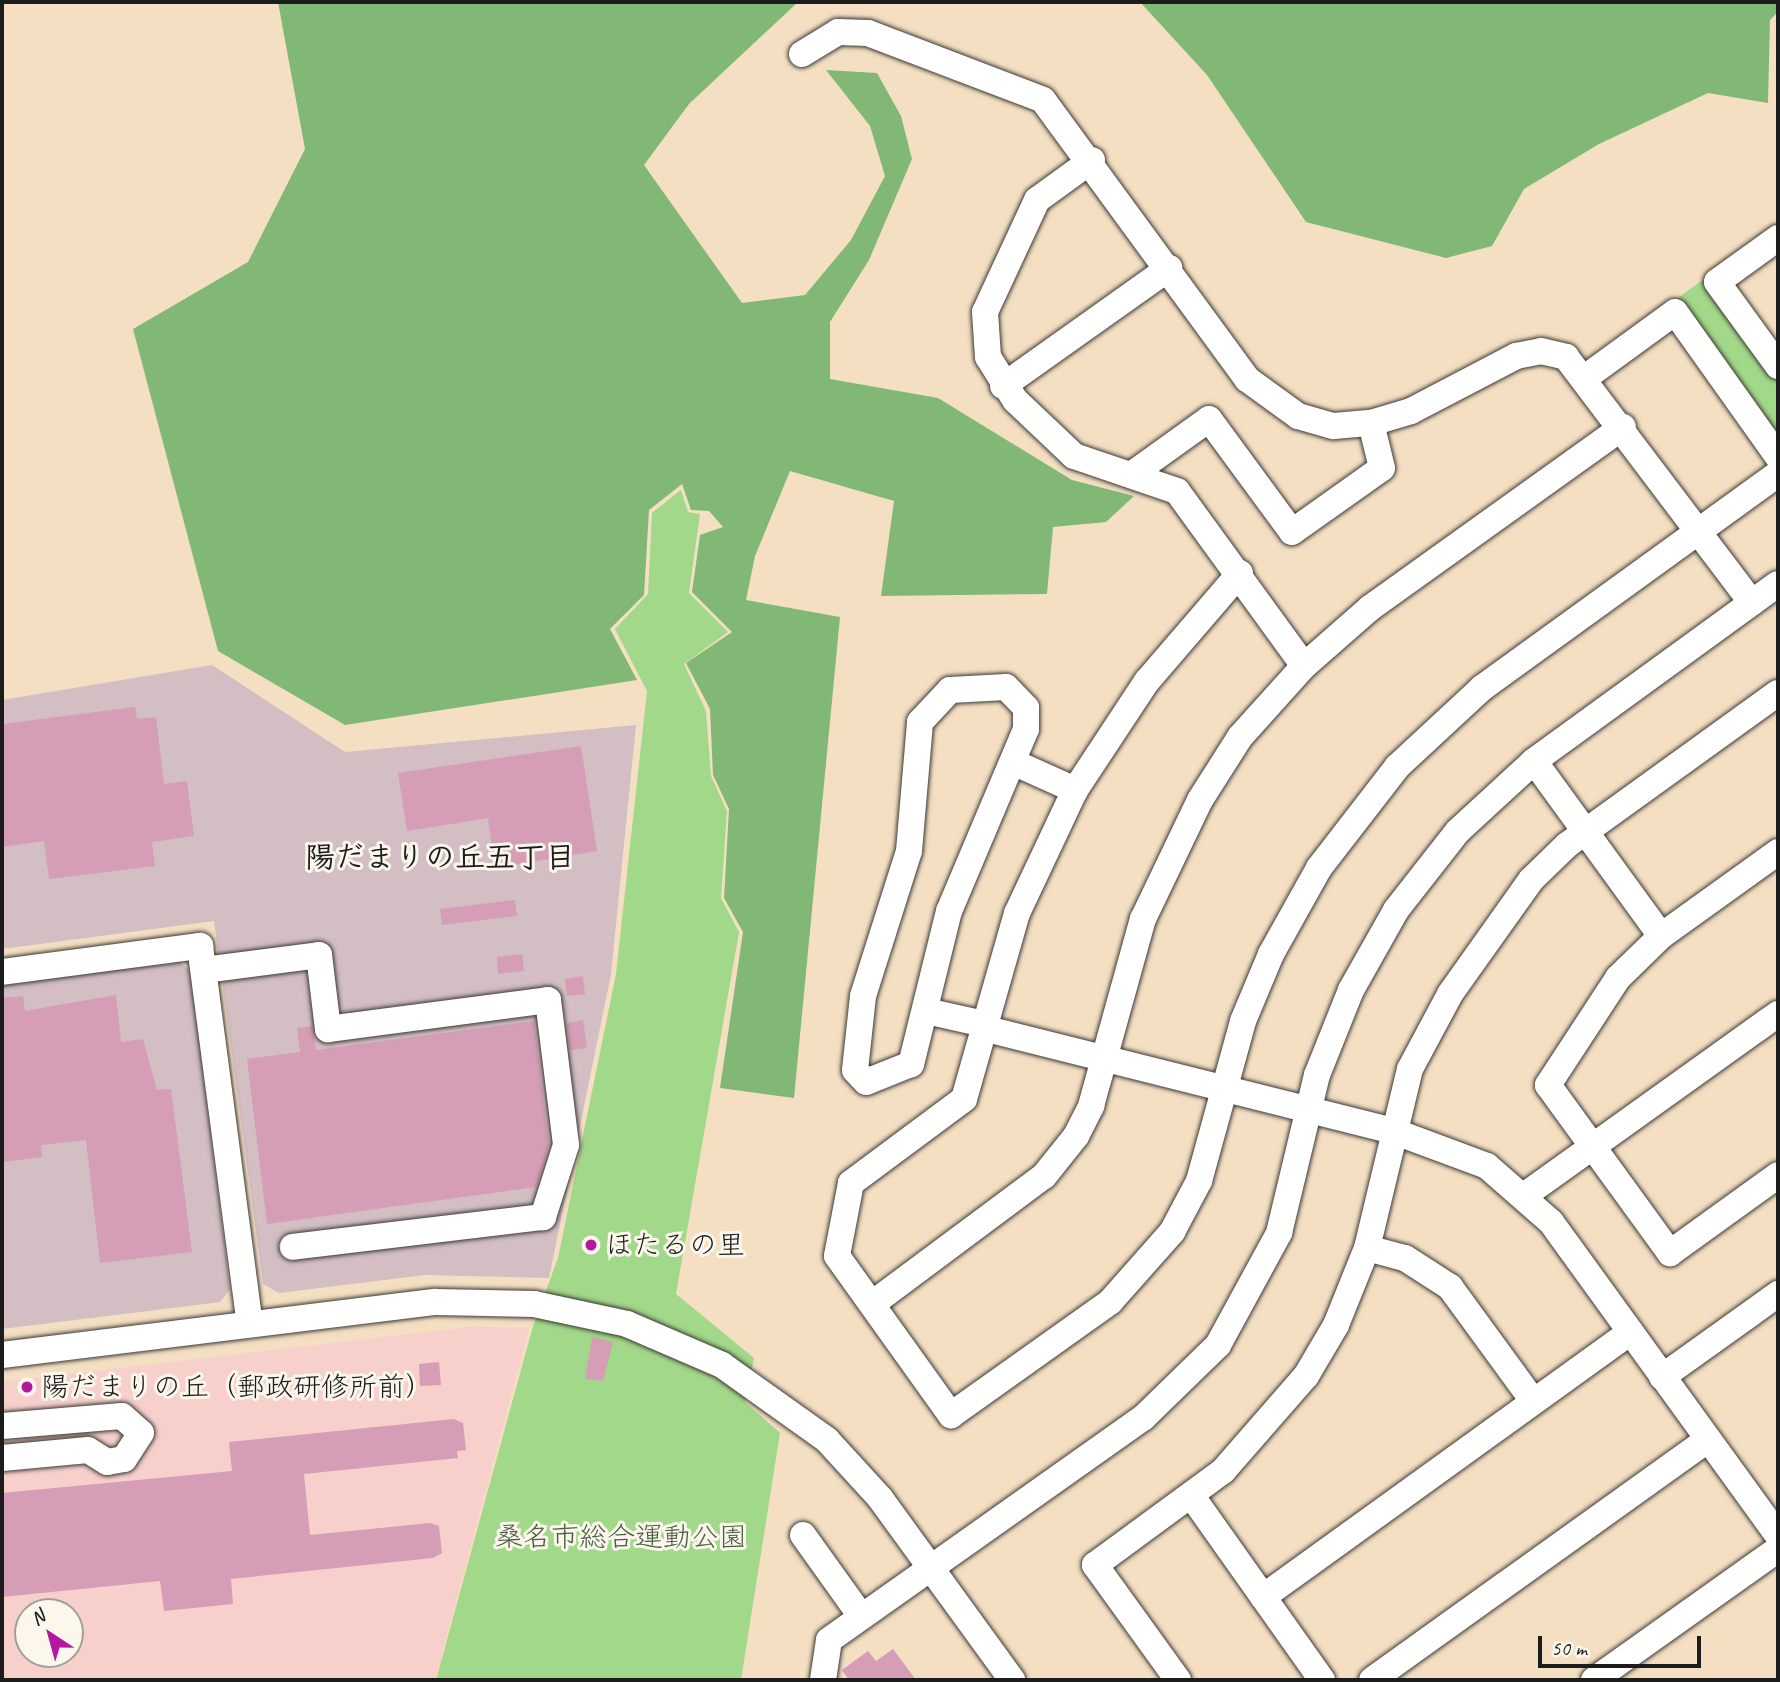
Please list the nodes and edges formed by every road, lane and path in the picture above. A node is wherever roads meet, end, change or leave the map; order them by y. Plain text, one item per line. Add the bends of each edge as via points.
1 (803, 54) dead end
2 (1092, 160) junction
3 (1778, 238) edge
4 (1169, 268) junction
5 (1778, 366) edge
6 (1586, 377) junction
7 (1003, 386) junction
8 (1371, 424) junction
9 (1623, 427) junction
10 (1778, 457) edge
11 (1778, 474) edge
12 (1131, 475) junction
13 (1699, 531) junction
14 (1240, 573) junction
15 (1778, 584) edge
16 (1752, 603) junction
17 (1304, 666) junction
18 (1778, 693) edge
19 (1534, 761) junction
20 (1015, 763) junction
21 (1075, 790) junction
22 (1585, 831) junction
23 (1778, 852) edge
24 (1661, 936) junction
25 (204, 970) junction
26 (2, 972) edge
27 (926, 1011) junction
28 (1778, 1014) edge
29 (983, 1026) junction
30 (1104, 1056) junction
31 (1224, 1086) junction
32 (1308, 1109) junction
33 (1393, 1131) junction
34 (1592, 1147) junction
35 (1778, 1175) edge
36 (1525, 1195) junction
37 (293, 1247) dead end
38 (1367, 1248) junction
39 (1778, 1294) edge
40 (872, 1304) junction
41 (250, 1324) junction
42 (1630, 1332) junction
43 (2, 1355) edge
44 (1662, 1377) junction
45 (1533, 1401) junction
46 (2, 1426) edge
47 (1707, 1440) junction
48 (2, 1458) edge
49 (1191, 1495) junction
50 (803, 1535) dead end
51 (1778, 1536) edge
52 (1778, 1549) edge
53 (932, 1568) junction
54 (1263, 1597) junction
55 (861, 1616) junction
56 (823, 1680) edge
57 (1012, 1680) edge
58 (1178, 1680) edge
59 (1322, 1680) edge
60 (1372, 1680) edge
61 (1594, 1680) edge

1 - 2 street via 838,32 868,33 1016,85 1057,112
2 - 4 street
2 - 7 street via 1037,200 991,296 986,342
3 - 5 street via 1717,282
4 - 7 street
4 - 8 street via 1269,401 1334,426
6 - 8 street via 1566,357 1530,352
6 - 9 street
6 - 10 street via 1675,312
7 - 12 street via 1074,457 1105,472
8 - 12 street via 1382,468 1292,532 1209,419
9 - 13 street
9 - 17 street via 1405,581
11 - 13 street
12 - 14 street via 1177,491
13 - 16 street
13 - 31 street via 1462,705 1370,797 1286,924 1247,1009
14 - 17 street
14 - 21 street via 1147,681
15 - 16 street
16 - 19 street
17 - 30 street via 1240,737 1200,800 1143,919
18 - 22 street
19 - 22 street
19 - 32 street via 1458,831 1396,910 1340,1015
20 - 21 street
20 - 27 street via 961,877
20 - 27 street via 1027,719 1021,699 1006,687 950,690 920,722 909,851 863,996 858,1077 877,1082 911,1064
21 - 29 street via 1017,913
22 - 24 street
22 - 33 street via 1531,880 1457,983 1410,1069
23 - 24 street
24 - 34 street via 1588,1017 1548,1085
25 - 26 street via 200,946
25 - 37 street via 319,955 328,1029 548,1000 566,1145 543,1217
25 - 41 street
27 - 29 street
28 - 34 street
29 - 30 street
29 - 40 street via 964,1099 851,1183 836,1256
30 - 31 street
30 - 40 street via 1085,1121 1044,1176
31 - 32 street
31 - 40 street via 1199,1181 1144,1269 1110,1302 951,1415
32 - 33 street
32 - 53 street via 1279,1233 1218,1345 1143,1418
33 - 36 street via 1463,1154
33 - 38 street
34 - 35 street via 1670,1253
34 - 36 street
36 - 42 street
38 - 45 street via 1405,1258 1450,1287
38 - 49 street via 1336,1325 1291,1397 1240,1455
39 - 44 street
41 - 43 street
41 - 53 street via 482,1301 586,1313 663,1336 722,1364 818,1432 865,1480
42 - 44 street
42 - 45 street
44 - 47 street
45 - 54 street
46 - 48 street via 122,1416 141,1433 131,1456 107,1462 88,1450
47 - 51 street
47 - 60 street
49 - 54 street
49 - 58 street via 1095,1564
50 - 55 street
52 - 61 street
53 - 55 street
53 - 57 street
54 - 59 street
55 - 56 street via 829,1640

